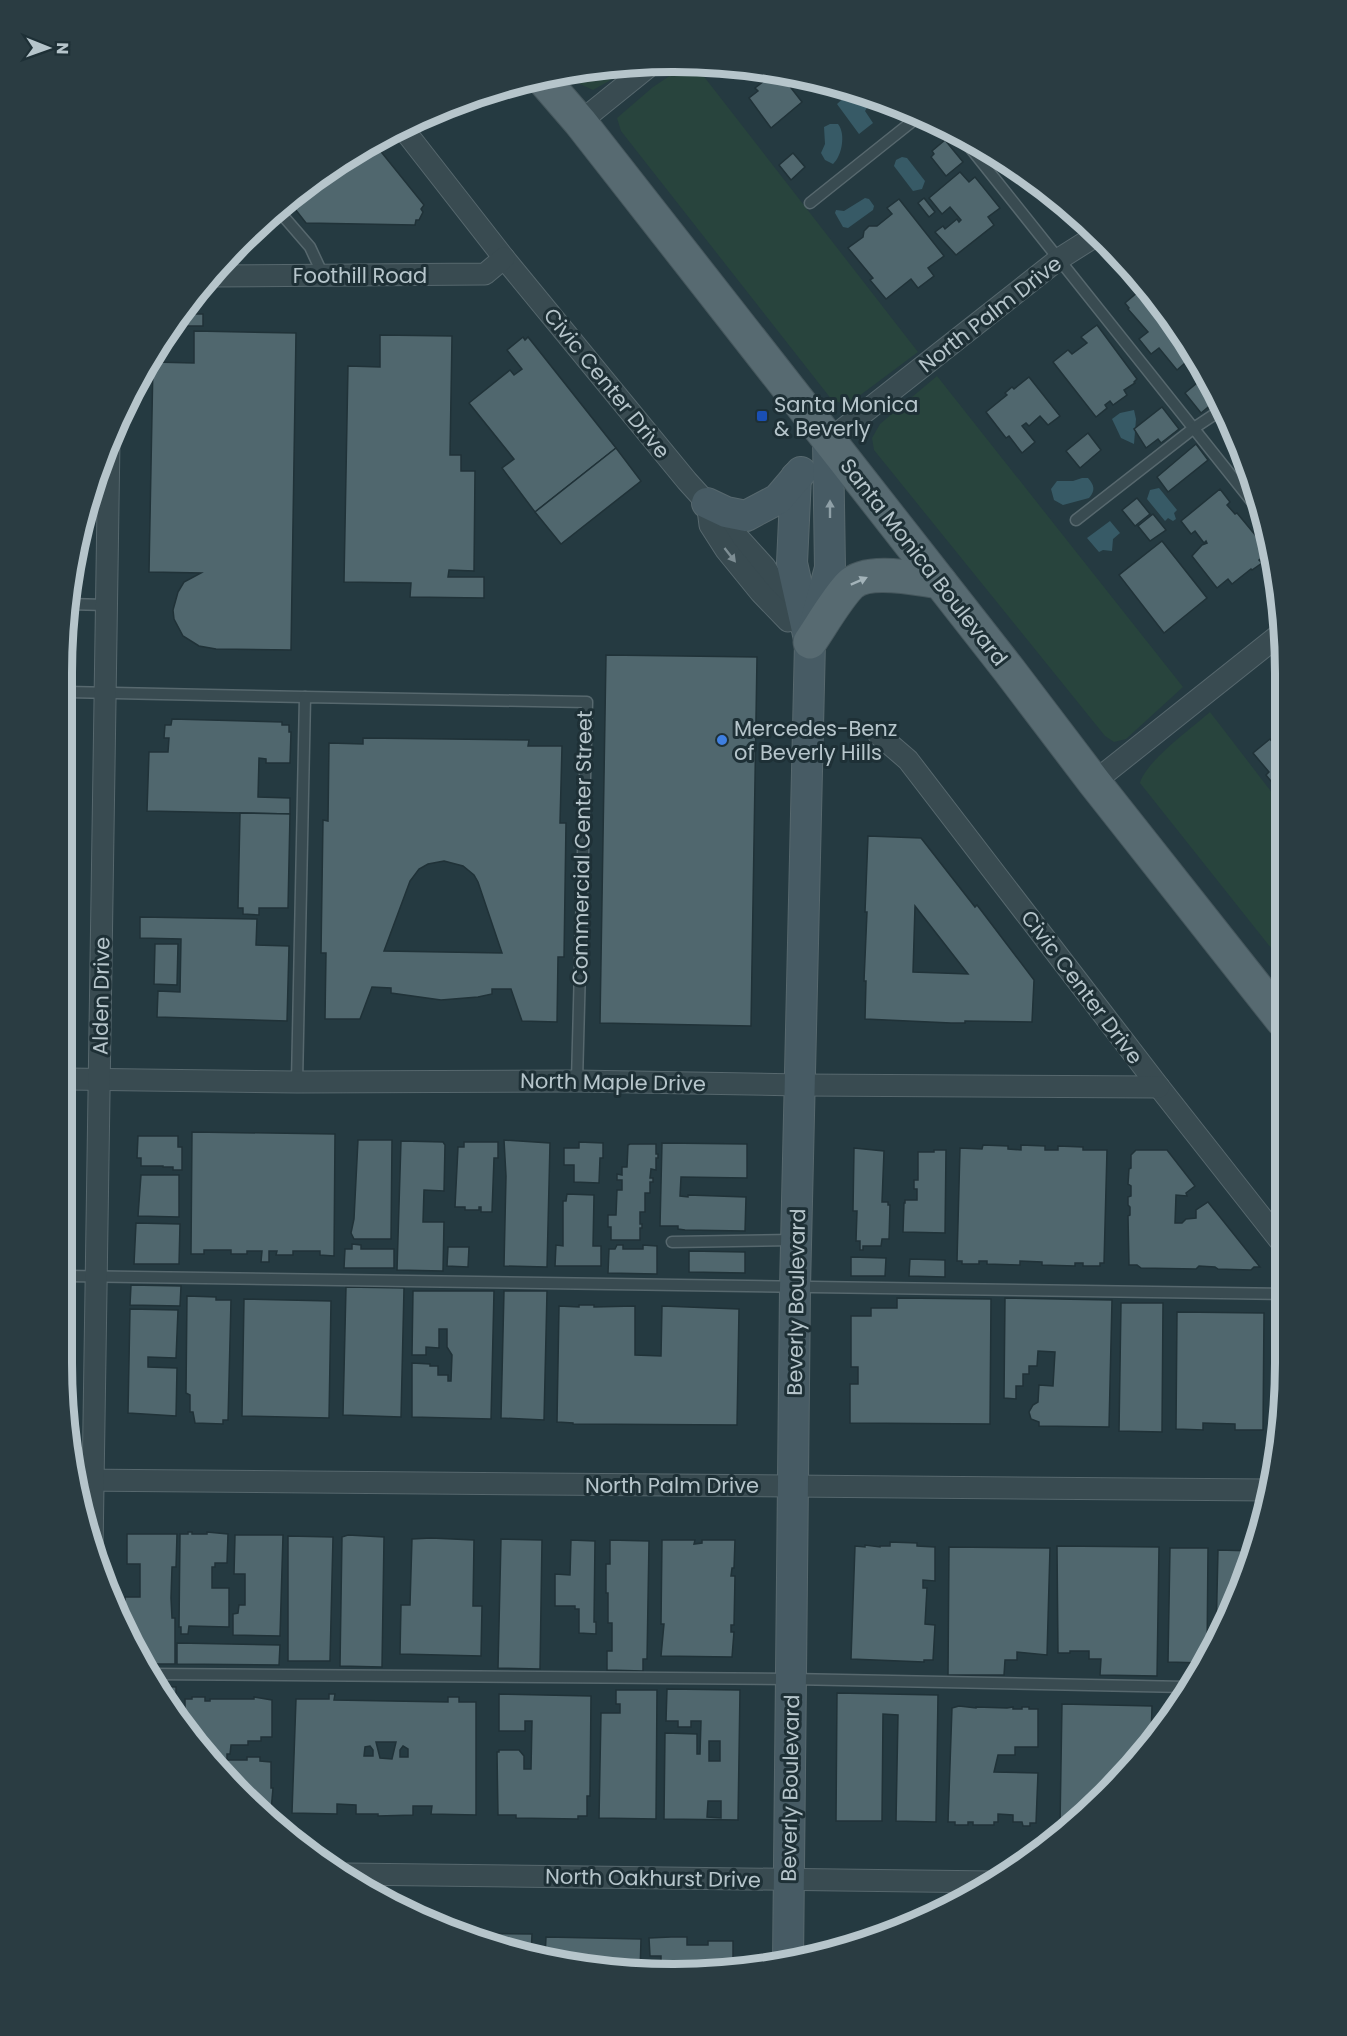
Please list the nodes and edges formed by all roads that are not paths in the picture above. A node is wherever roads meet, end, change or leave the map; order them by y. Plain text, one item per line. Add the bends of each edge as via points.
1 (641, 73) edge
2 (549, 86) edge
3 (580, 122) junction
4 (912, 122) edge
5 (407, 134) edge
6 (975, 153) edge
7 (810, 203) dead end
8 (283, 216) edge
9 (1089, 239) edge
10 (504, 258) junction
11 (1059, 259) junction
12 (323, 275) junction
13 (222, 276) edge
14 (1216, 413) edge
15 (1194, 428) junction
16 (828, 441) junction
17 (109, 468) edge
18 (796, 477) junction
19 (1248, 497) edge
20 (707, 503) junction
21 (1076, 520) dead end
22 (940, 582) junction
23 (76, 604) edge
24 (107, 605) junction
25 (1274, 639) edge
26 (810, 642) junction
27 (72, 692) edge
28 (107, 693) junction
29 (305, 697) junction
30 (879, 735) dead end
31 (1094, 782) junction
32 (1275, 1011) edge
33 (72, 1079) edge
34 (100, 1080) junction
35 (578, 1081) junction
36 (297, 1082) junction
37 (800, 1085) junction
38 (1159, 1087) junction
39 (1275, 1234) edge
40 (796, 1240) junction
41 (672, 1242) dead end
42 (72, 1276) edge
43 (97, 1277) junction
44 (795, 1288) junction
45 (1275, 1294) edge
46 (84, 1480) edge
47 (794, 1486) junction
48 (1261, 1490) edge
49 (160, 1674) edge
50 (791, 1679) junction
51 (1180, 1687) edge
52 (358, 1874) edge
53 (788, 1880) junction
54 (976, 1882) edge
55 (788, 1953) edge

1 - 3 street
2 - 3 main road, Santa Monica Boulevard
3 - 16 main road, Santa Monica Boulevard
4 - 7 lane
5 - 10 street, Civic Center Drive
6 - 11 lane
8 - 12 lane via 310,247
9 - 11 street, North Palm Drive
10 - 12 street, Foothill Road via 485,274
10 - 20 street, Civic Center Drive
11 - 15 lane
11 - 16 street, North Palm Drive
12 - 13 street, Foothill Road
14 - 15 lane
15 - 19 lane
15 - 21 lane
16 - 18 main road
16 - 22 main road, Santa Monica Boulevard
26 -> 16 main road, Beverly Boulevard via 830,568
17 - 24 street, Alden Drive
18 - 20 main road via 778,499 746,516
18 - 26 main road, Beverly Boulevard via 792,563
20 - 26 street via 710,525 726,550 761,593
26 -> 22 main road via 851,583 885,575
22 - 31 main road, Santa Monica Boulevard
23 - 24 lane
24 - 28 street, Alden Drive
25 - 31 street
26 - 37 main road, Beverly Boulevard
27 - 28 lane
28 - 29 lane
28 - 34 street, Alden Drive
29 - 35 lane, Commercial Center Street via 587,702
29 - 36 lane
30 - 38 street, Civic Center Drive via 908,760
31 - 32 main road, Santa Monica Boulevard
33 - 34 street, North Maple Drive
34 - 36 street, North Maple Drive
34 - 43 street, Alden Drive
35 - 36 street, North Maple Drive
35 - 37 street, North Maple Drive
37 - 38 street, North Maple Drive
37 - 40 main road, Beverly Boulevard
38 - 39 street, Civic Center Drive
40 - 41 lane
40 - 44 main road, Beverly Boulevard
42 - 43 lane
43 - 44 lane
43 - 46 street, Alden Drive
44 - 45 lane
44 - 47 main road, Beverly Boulevard
46 - 47 street, North Palm Drive
47 - 48 street, North Palm Drive
47 - 50 main road, Beverly Boulevard
49 - 50 lane
50 - 51 lane
50 - 53 main road, Beverly Boulevard
52 - 53 street, North Oakhurst Drive
53 - 54 street, North Oakhurst Drive
53 - 55 main road, Beverly Boulevard

